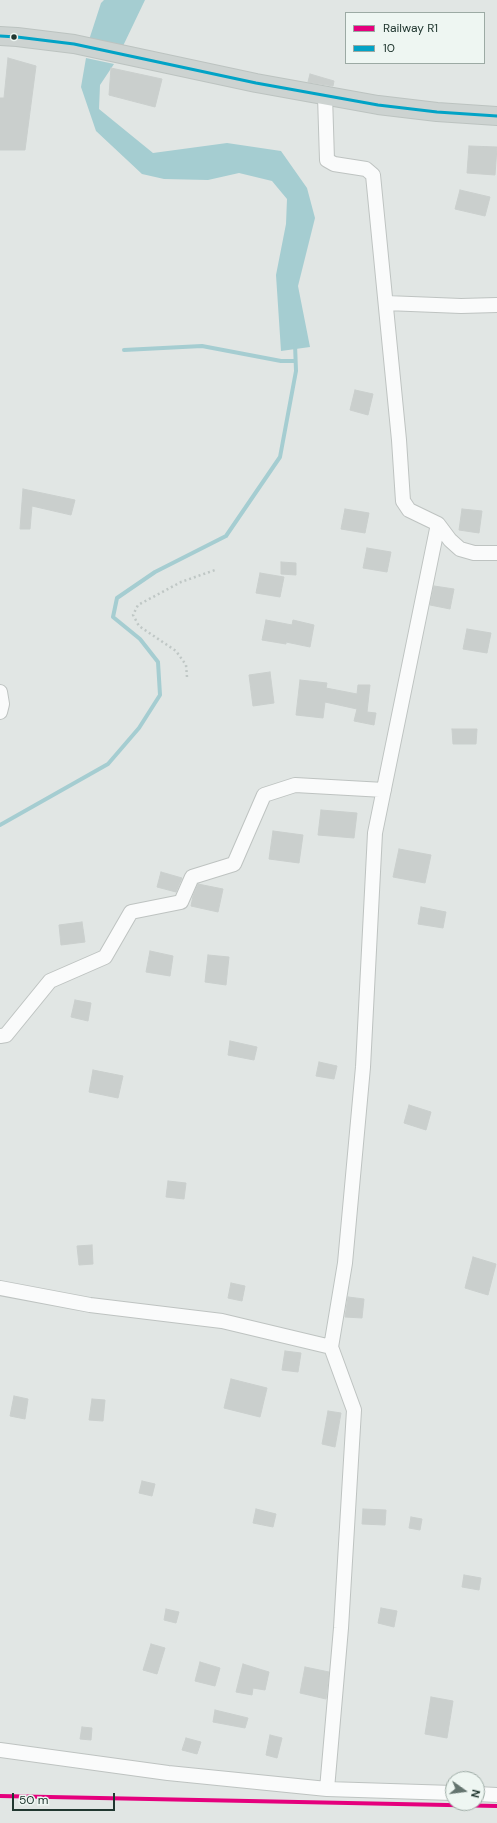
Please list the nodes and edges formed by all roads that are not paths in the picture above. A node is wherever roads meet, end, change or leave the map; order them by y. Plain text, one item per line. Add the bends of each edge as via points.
1 (0, 36) edge
2 (325, 96) junction
3 (497, 116) edge
4 (386, 303) junction
5 (497, 305) edge
6 (438, 524) junction
7 (497, 553) edge
8 (0, 692) edge
9 (0, 712) edge
10 (384, 790) junction
11 (0, 1036) edge
12 (0, 1288) edge
13 (331, 1347) junction
14 (0, 1750) edge
15 (327, 1790) junction
16 (445, 1793) edge
17 (485, 1794) edge
18 (497, 1795) edge

1 - 2 main road via 74,44 256,84
2 - 3 main road via 437,112
2 - 4 street via 327,160 334,164 366,169 373,175
4 - 5 street
4 - 6 street via 403,501 409,510
6 - 7 street via 460,549 474,553
6 - 10 street
8 - 9 street
10 - 11 street via 295,786 264,795 234,864 192,877 181,902 131,912 105,957 50,981 6,1035
10 - 13 street via 375,833 363,1068 345,1263
12 - 13 street via 90,1305 222,1321
13 - 15 street via 354,1410 341,1628
14 - 15 street via 168,1773
15 - 16 street
17 - 18 street

